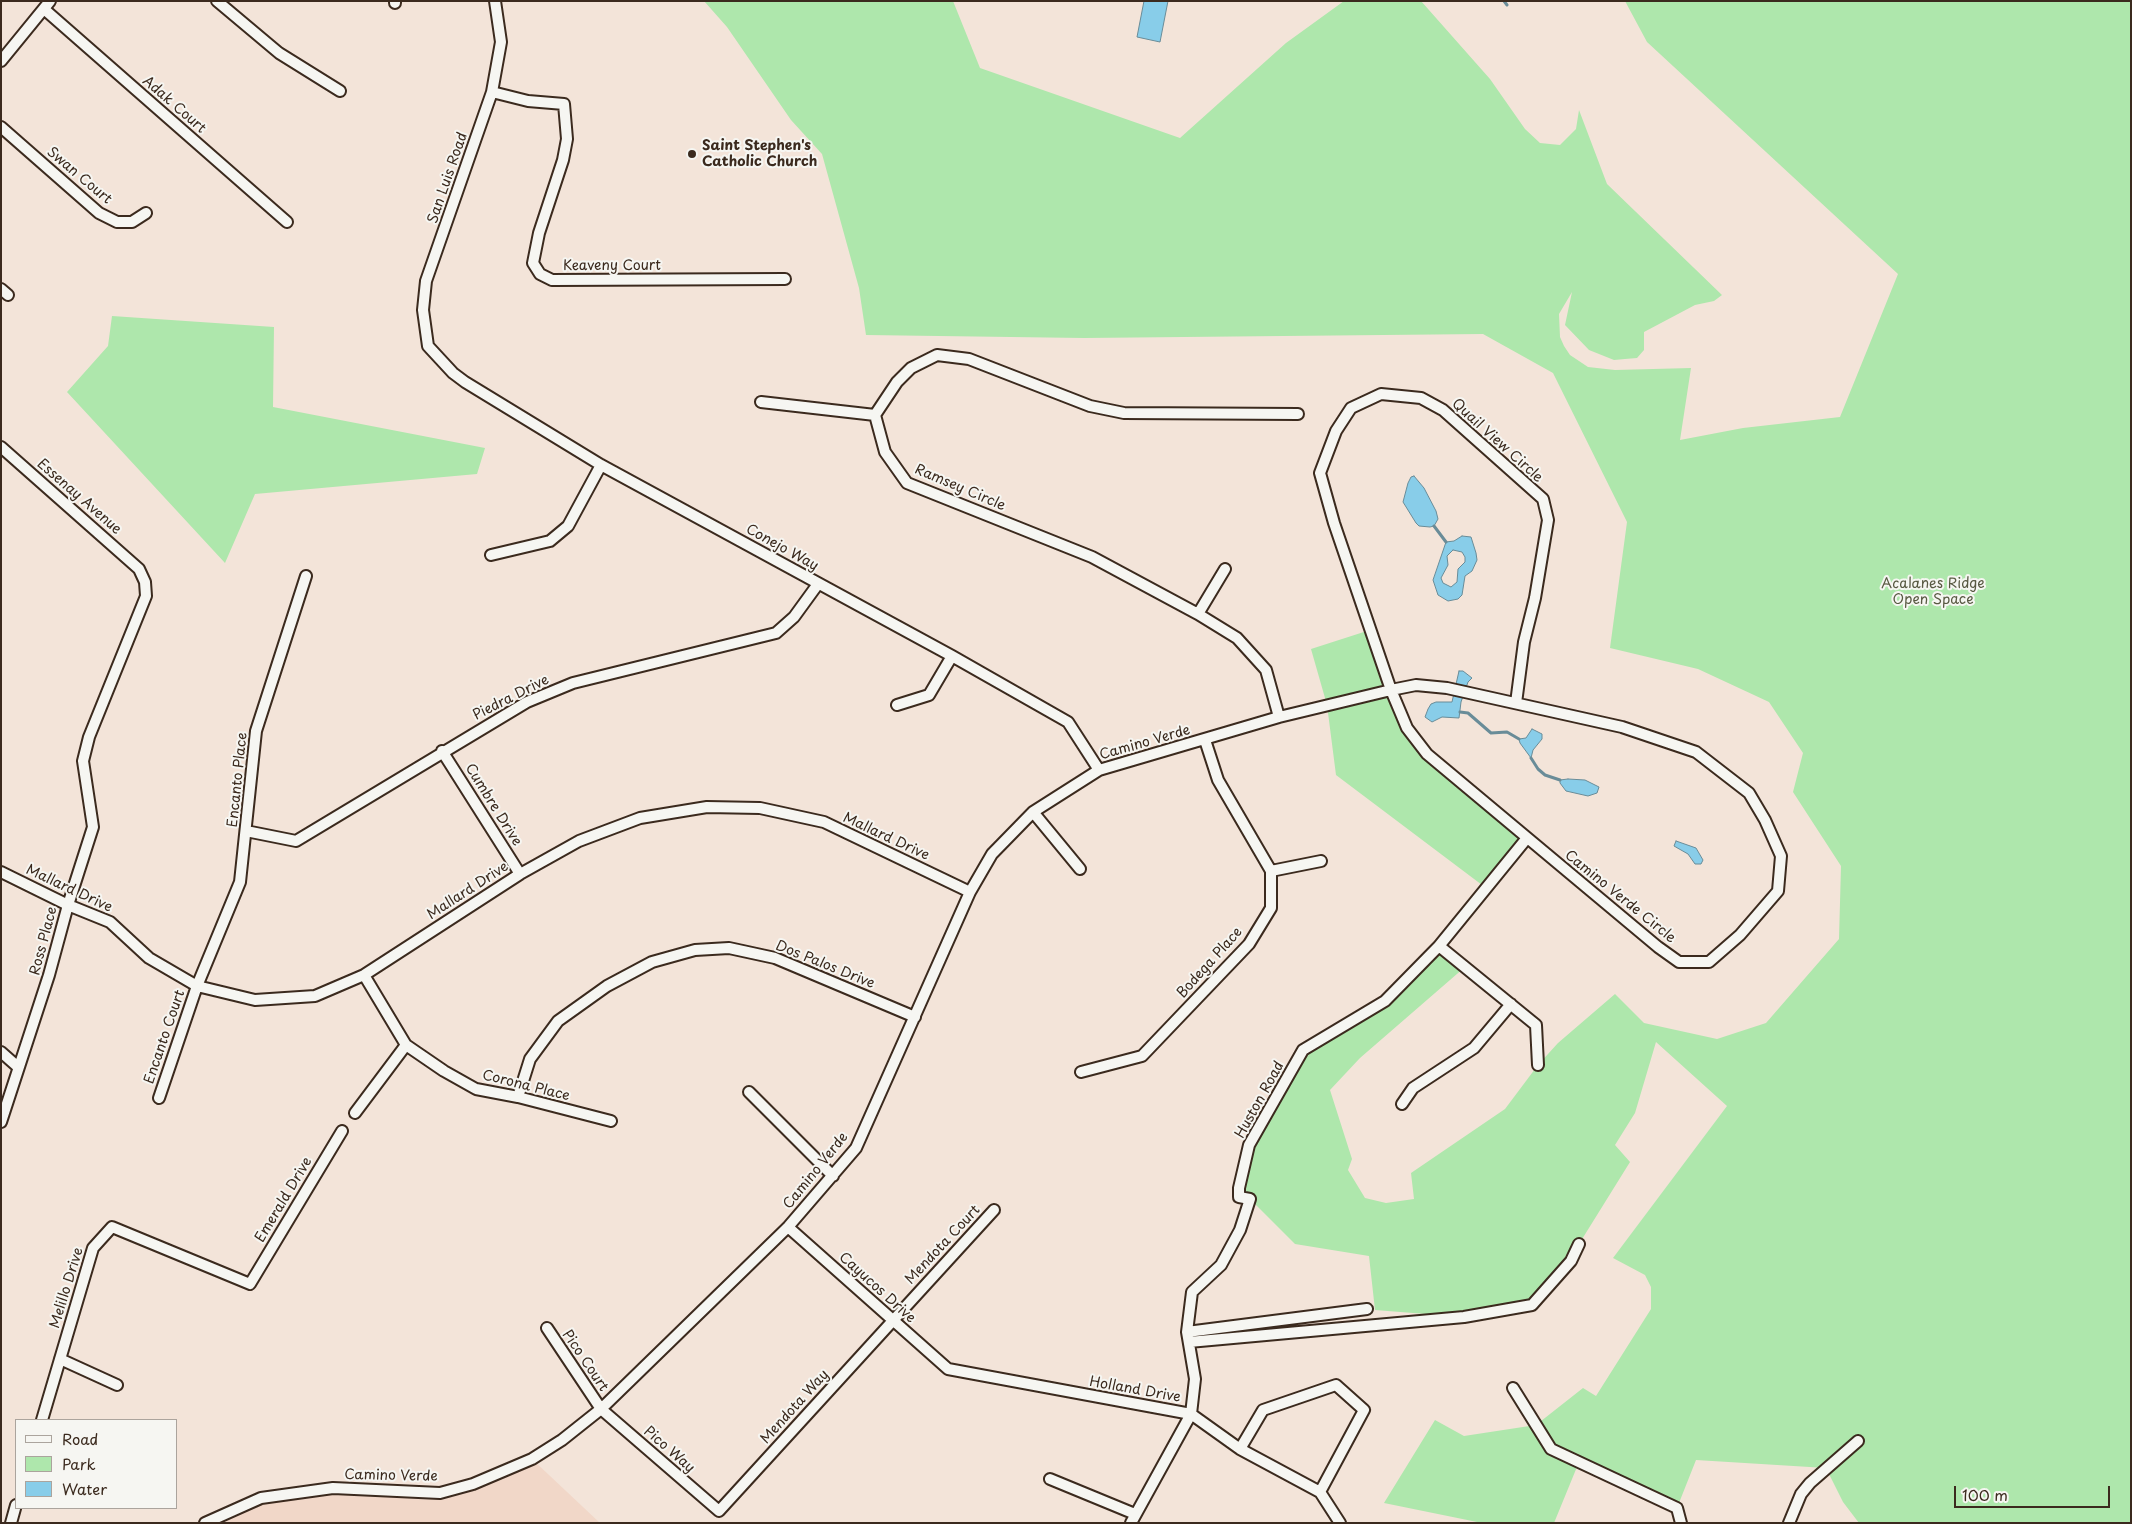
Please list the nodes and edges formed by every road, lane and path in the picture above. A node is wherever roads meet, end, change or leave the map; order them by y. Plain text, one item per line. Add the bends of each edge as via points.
1 (217, 1) edge
2 (495, 1) edge
3 (47, 5) edge
4 (3, 55) edge
5 (340, 92) dead end
6 (492, 92) junction
7 (1, 127) edge
8 (146, 213) dead end
9 (286, 222) dead end
10 (786, 279) dead end
11 (440, 359) joint
12 (761, 402) dead end
13 (1298, 414) dead end
14 (875, 415) junction
15 (1, 447) edge
16 (601, 465) junction
17 (491, 555) dead end
18 (139, 568) joint
19 (1225, 569) dead end
20 (306, 576) dead end
21 (818, 584) junction
22 (1198, 614) junction
23 (952, 656) junction
24 (1391, 690) junction
25 (1516, 703) junction
26 (897, 705) dead end
27 (1279, 717) junction
28 (1205, 740) junction
29 (442, 751) junction
30 (1099, 770) junction
31 (1033, 812) junction
32 (246, 831) junction
33 (1527, 838) junction
34 (1321, 861) dead end
35 (1080, 869) dead end
36 (1271, 871) junction
37 (1, 872) edge
38 (520, 874) junction
39 (970, 892) junction
40 (68, 905) junction
41 (1439, 946) junction
42 (364, 975) junction
43 (197, 986) junction
44 (1511, 1004) junction
45 (915, 1017) junction
46 (406, 1045) junction
47 (1, 1052) edge
48 (1538, 1065) dead end
49 (18, 1067) junction
50 (1081, 1072) dead end
51 (749, 1092) dead end
52 (518, 1096) junction
53 (160, 1098) dead end
54 (1402, 1104) dead end
55 (355, 1113) dead end
56 (611, 1121) dead end
57 (1, 1122) edge
58 (342, 1131) dead end
59 (834, 1176) junction
60 (994, 1210) dead end
61 (788, 1227) junction
62 (1579, 1244) dead end
63 (250, 1284) joint
64 (1367, 1309) dead end
65 (892, 1320) junction
66 (546, 1328) dead end
67 (1188, 1337) junction
68 (60, 1359) junction
69 (948, 1370) joint
70 (117, 1385) dead end
71 (1513, 1388) dead end
72 (601, 1409) junction
73 (1191, 1414) junction
74 (42, 1419) edge
75 (1858, 1441) dead end
76 (1240, 1449) junction
77 (1050, 1478) dead end
78 (1320, 1492) junction
79 (15, 1509) edge
80 (719, 1511) joint
81 (1133, 1518) edge
82 (11, 1523) edge
83 (205, 1523) edge
84 (1340, 1523) edge
85 (1681, 1523) edge
86 (1789, 1523) edge

1 - 5 street via 279,53
2 - 6 street, San Luis Road via 501,42
3 - 4 street
3 - 9 street, Adak Court
6 - 10 street, Keaveny Court via 528,101 564,104 567,139 563,160 539,233 533,263 540,274 552,280
6 - 11 street, San Luis Road via 426,281 423,310 428,346
7 - 8 street, Swan Court via 99,213 117,222 132,222
11 - 16 street, Conejo Way via 465,382
12 - 14 street
13 - 14 street via 1124,413 1090,406 969,359 937,355 911,368 896,382
14 - 22 street, Ramsey Circle via 885,452 907,483 1092,557
15 - 18 street, Essenay Avenue
16 - 17 street via 568,526 550,541
16 - 21 street, Conejo Way
18 - 40 street, Ross Place via 146,596 89,737 83,761 93,827
19 - 22 street
20 - 32 street, Encanto Place via 256,732
21 - 23 street, Conejo Way
21 - 29 street, Piedra Drive via 794,617 776,633 573,683 527,702
22 - 27 street, Ramsey Circle via 1237,638 1266,670
23 - 26 street via 929,695
23 - 30 street, Conejo Way via 1068,722
24 - 25 street, Camino Verde Circle via 1416,685 1447,688
24 - 25 street, Quail View Circle via 1320,473 1336,431 1351,408 1382,394 1421,398 1443,410 1542,499 1548,520 1524,642
24 - 27 street, Camino Verde
24 - 33 street, Camino Verde Circle via 1407,728 1427,754
25 - 33 street, Camino Verde Circle via 1622,727 1696,752 1750,793 1781,856 1778,891 1740,935 1709,962 1678,962
27 - 28 street, Camino Verde
28 - 30 street, Camino Verde
28 - 36 street via 1218,780
29 - 32 street, Piedra Drive via 296,841
29 - 38 street, Cumbre Drive
30 - 31 street, Camino Verde
31 - 35 street
31 - 39 street, Camino Verde via 992,854
32 - 43 street, Encanto Place via 240,882
33 - 41 street, Huston Road
34 - 36 street
36 - 50 street, Bodega Place via 1271,908 1249,944 1142,1056
37 - 40 street, Mallard Drive
38 - 39 street, Mallard Drive via 579,841 640,818 707,807 760,808 824,822
38 - 42 street, Mallard Drive
39 - 45 street, Camino Verde
40 - 43 street, Mallard Drive via 110,922 149,958
40 - 49 street, Ross Place via 49,976
41 - 44 street
41 - 67 street, Huston Road via 1385,1001 1303,1050 1249,1145 1239,1188 1240,1197 1250,1200 1240,1230 1221,1265 1192,1292
42 - 43 street, Mallard Drive via 314,996 255,1000
42 - 46 street, Corona Place
43 - 53 street, Encanto Court
44 - 48 street via 1536,1025
44 - 54 street via 1474,1048 1413,1088
45 - 52 street, Dos Palos Drive via 775,958 729,948 695,950 652,962 607,986 558,1021 530,1058
45 - 59 street, Camino Verde via 856,1148
46 - 52 street, Corona Place via 476,1089
46 - 55 street
47 - 49 street
49 - 57 street, Ross Place
51 - 59 street
52 - 56 street, Corona Place
58 - 63 street, Emerald Drive
59 - 61 street, Camino Verde
60 - 65 street, Mendota Court
61 - 65 street, Cayucos Drive
61 - 72 street, Camino Verde
62 - 67 street via 1571,1261 1532,1304 1464,1317
63 - 68 street, Melillo Drive via 112,1227 92,1248
64 - 67 street
65 - 69 street, Cayucos Drive
65 - 80 street, Mendota Way
66 - 72 street, Pico Court
67 - 73 street, Huston Road via 1195,1379
68 - 70 street
68 - 74 street, Melillo Drive
69 - 73 street, Holland Drive
71 - 85 street via 1551,1449 1677,1508
72 - 80 street, Pico Way
72 - 83 street, Camino Verde via 562,1440 532,1458 473,1484 440,1493 333,1488 261,1498
73 - 76 street, Holland Drive
73 - 81 street, Huston Road
75 - 86 street via 1810,1483 1801,1494
76 - 78 street, Holland Drive
76 - 78 street via 1263,1410 1336,1385 1364,1410
77 - 81 street
78 - 84 street, Holland Drive
79 - 82 street

